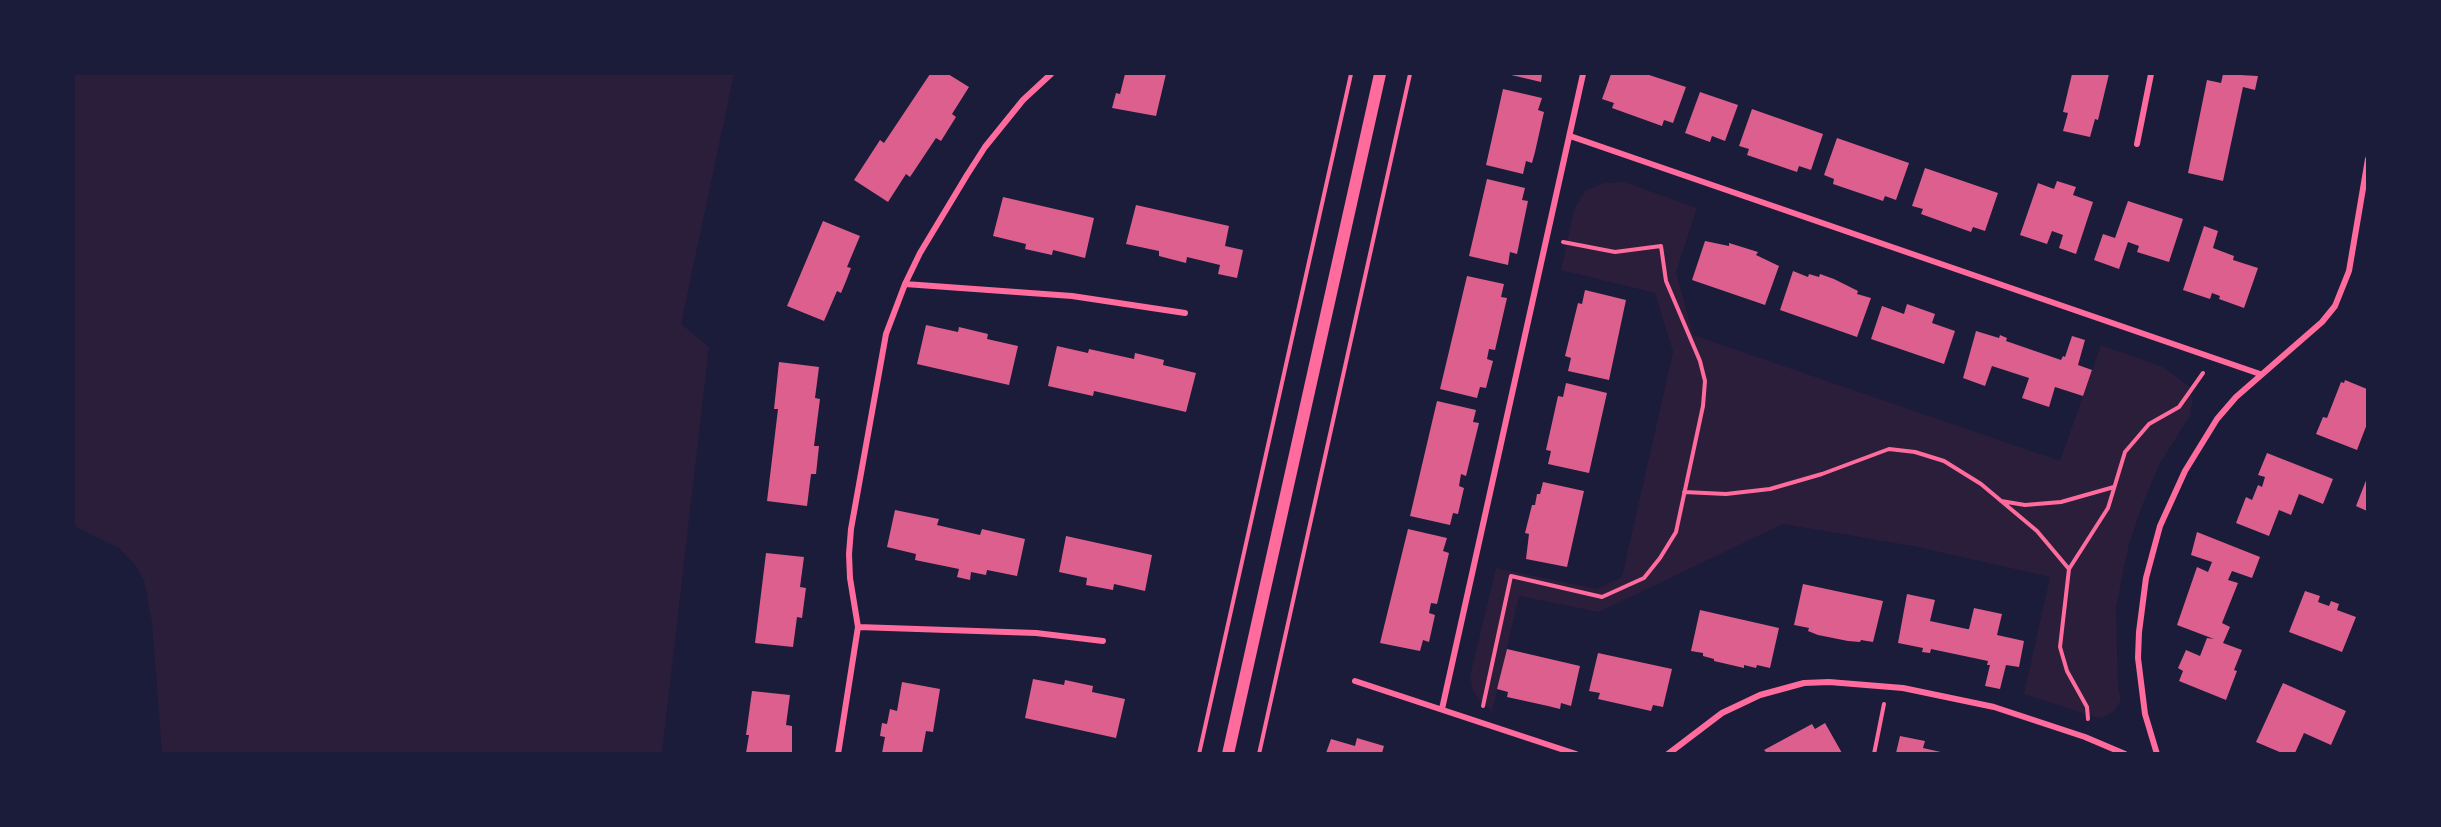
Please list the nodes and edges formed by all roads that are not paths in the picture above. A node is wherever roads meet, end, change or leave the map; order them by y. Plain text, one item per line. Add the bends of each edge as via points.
1 (1051, 74) edge
2 (1380, 74) edge
3 (1583, 74) edge
4 (2151, 74) edge
5 (1570, 136) junction
6 (2137, 144) dead end
7 (2367, 159) edge
8 (905, 284) junction
9 (1185, 313) dead end
10 (2260, 374) junction
11 (858, 627) junction
12 (1103, 641) dead end
13 (1355, 681) dead end
14 (1442, 709) junction
15 (838, 753) edge
16 (1228, 753) edge
17 (1576, 753) edge
18 (1668, 753) edge
19 (2125, 753) edge
20 (2157, 753) edge

1 - 8 street via 1023,100 985,147
2 - 16 main road
3 - 5 street
4 - 6 street
5 - 10 street
5 - 14 street
7 - 10 street via 2354,249 2339,297 2322,322
8 - 9 street via 1072,296
8 - 11 street via 886,334 851,530 850,579
10 - 20 street via 2217,419 2195,454 2170,500 2152,553 2142,602 2138,658 2145,714
11 - 12 street via 1036,633
11 - 15 street
13 - 14 street
14 - 17 street
18 - 19 street via 1722,713 1760,695 1804,683 1829,682 1949,696 1994,707

